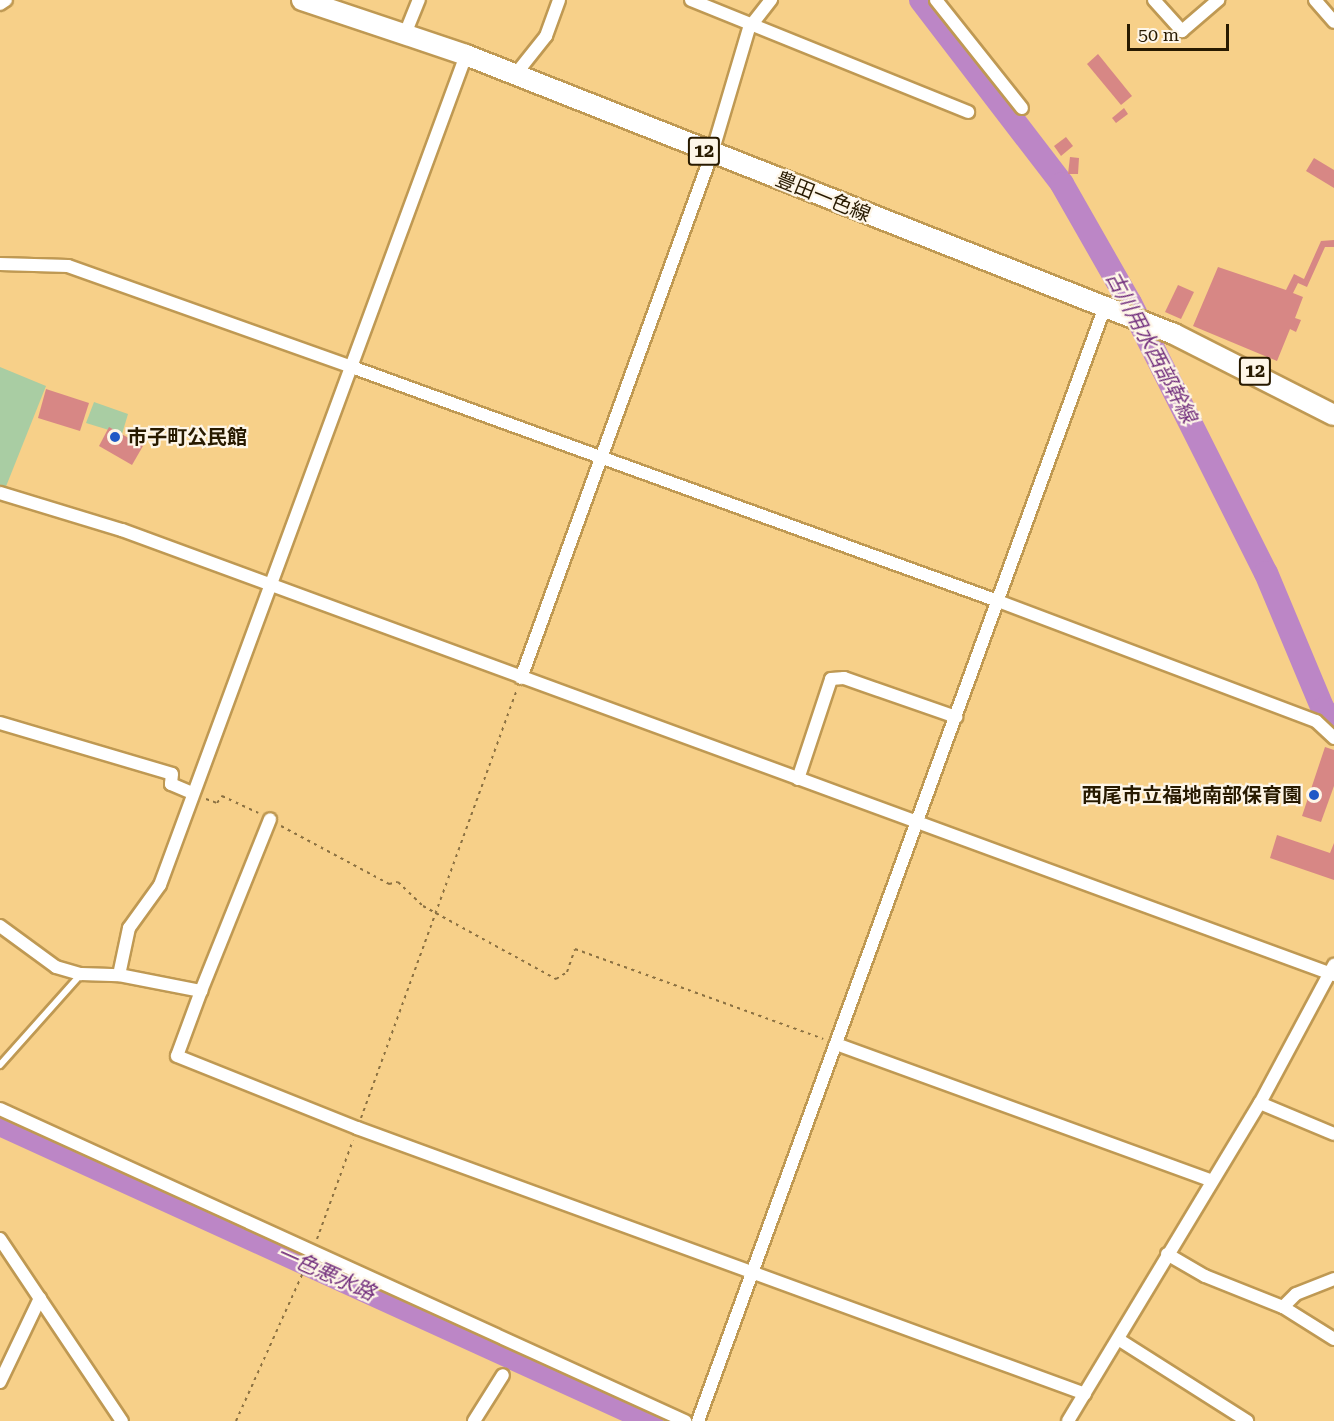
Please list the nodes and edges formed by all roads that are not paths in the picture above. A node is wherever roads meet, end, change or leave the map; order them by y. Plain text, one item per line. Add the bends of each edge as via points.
1 (6, 0) edge
2 (302, 0) edge
3 (419, 0) edge
4 (559, 0) edge
5 (692, 0) edge
6 (771, 0) edge
7 (936, 0) edge
8 (1154, 0) edge
9 (1218, 0) edge
10 (1315, 0) edge
11 (0, 4) edge
12 (1334, 22) edge
13 (749, 28) junction
14 (405, 34) junction
15 (466, 55) junction
16 (515, 75) junction
17 (1022, 108) dead end
18 (968, 112) dead end
19 (712, 153) junction
20 (0, 264) edge
21 (1104, 309) junction
22 (349, 366) junction
23 (1334, 415) edge
24 (601, 458) junction
25 (0, 493) edge
26 (267, 585) junction
27 (998, 601) junction
28 (521, 678) junction
29 (956, 717) junction
30 (0, 723) edge
31 (1334, 738) edge
32 (798, 779) junction
33 (192, 793) junction
34 (270, 819) road end
35 (917, 823) junction
36 (0, 926) edge
37 (1333, 971) edge
38 (81, 974) junction
39 (119, 975) junction
40 (201, 991) junction
41 (836, 1044) junction
42 (0, 1065) edge
43 (1260, 1103) junction
44 (0, 1109) edge
45 (1334, 1134) edge
46 (1210, 1180) junction
47 (0, 1239) edge
48 (1167, 1254) junction
49 (753, 1270) junction
50 (1334, 1279) edge
51 (40, 1298) junction
52 (1283, 1307) junction
53 (1334, 1339) edge
54 (1118, 1340) junction
55 (503, 1375) dead end
56 (0, 1382) edge
57 (1085, 1394) junction
58 (122, 1421) edge
59 (474, 1421) edge
60 (685, 1421) edge
61 (698, 1421) edge
62 (1068, 1421) edge
63 (1246, 1421) edge

1 - 11 street
2 - 14 main road, 豊田一色線 / 12
3 - 14 street
4 - 16 street via 546,36
5 - 13 street
6 - 13 street
7 - 17 street
8 - 9 street via 1182,31
10 - 12 street
13 - 18 street
13 - 19 street
14 - 15 main road, 豊田一色線 / 12
15 - 16 main road, 豊田一色線 / 12
15 - 22 street
16 - 19 main road, 豊田一色線 / 12
19 - 21 main road, 豊田一色線 / 12
19 - 24 street
20 - 22 street via 68,266
21 - 23 main road, 豊田一色線 / 12 via 1174,334
21 - 27 street
22 - 24 street
22 - 26 street
24 - 27 street
24 - 28 street
25 - 26 street via 122,530
26 - 28 street
26 - 33 street
27 - 29 street
27 - 31 street via 1316,722
28 - 32 street
29 - 32 street via 844,678 831,679
29 - 35 street
30 - 33 street via 172,774 171,784
32 - 35 street
33 - 39 street via 160,885 129,928
34 - 40 street
35 - 37 street
35 - 41 street
36 - 38 street via 29,952
37 - 43 street
38 - 39 street
38 - 42 lane
39 - 40 street
40 - 49 street via 177,1056 357,1128
41 - 46 street
41 - 49 street
43 - 45 street
43 - 46 street
44 - 60 street
46 - 48 street
47 - 51 street
48 - 52 street via 1205,1276
48 - 54 street
49 - 57 street
49 - 61 street
50 - 52 street via 1296,1294
51 - 56 street
51 - 58 street
52 - 53 street
54 - 57 street
54 - 63 street
55 - 59 street
57 - 62 street

